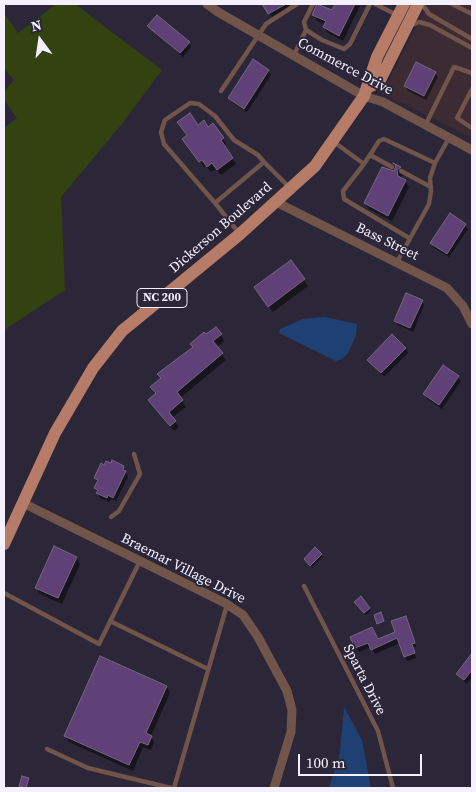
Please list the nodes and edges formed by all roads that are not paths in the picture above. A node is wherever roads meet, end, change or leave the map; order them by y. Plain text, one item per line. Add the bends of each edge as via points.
1 (207, 4) edge
2 (297, 4) edge
3 (313, 4) edge
4 (370, 4) edge
5 (374, 4) edge
6 (418, 4) edge
7 (422, 4) edge
8 (452, 4) edge
9 (401, 7) edge
10 (472, 14) edge
11 (406, 28) junction
12 (306, 30) junction
13 (258, 36) junction
14 (472, 39) edge
15 (472, 48) edge
16 (293, 56) junction
17 (472, 73) edge
18 (472, 89) edge
19 (222, 91) dead end
20 (367, 92) junction
21 (426, 125) junction
22 (472, 128) edge
23 (450, 138) junction
24 (332, 141) junction
25 (472, 150) edge
26 (370, 155) junction
27 (264, 162) junction
28 (435, 163) junction
29 (364, 164) junction
30 (392, 167) dead end
31 (401, 171) dead end
32 (431, 187) junction
33 (290, 189) junction
34 (276, 202) junction
35 (215, 203) junction
36 (240, 234) junction
37 (409, 238) junction
38 (397, 262) junction
39 (472, 324) edge
40 (134, 454) dead end
41 (23, 503) junction
42 (111, 517) dead end
43 (4, 544) edge
44 (140, 561) junction
45 (304, 586) dead end
46 (4, 593) edge
47 (227, 604) junction
48 (110, 621) junction
49 (208, 669) junction
50 (47, 749) dead end
51 (172, 788) edge
52 (274, 788) edge
53 (393, 788) edge

1 - 13 street, Commerce Drive
2 - 13 lane via 266,24
3 - 12 lane via 304,22
4 - 12 lane via 350,44 344,49
5 - 9 lane
6 - 11 main road, Dickerson Boulevard / NC 200
7 - 14 lane via 429,14
8 - 10 lane
9 - 20 main road, Dickerson Boulevard / NC 200 via 377,57
11 - 15 lane via 419,22 430,25
11 - 20 main road, Dickerson Boulevard / NC 200 via 379,82
12 - 16 lane
13 - 16 street, Commerce Drive
13 - 19 lane
16 - 20 street, Commerce Drive
17 - 21 lane via 454,67
18 - 22 lane via 457,118
20 - 21 street, Commerce Drive
20 - 24 main road, Dickerson Boulevard / NC 200
21 - 23 street, Commerce Drive
23 - 25 street, Commerce Drive
23 - 28 lane
24 - 29 lane
24 - 33 main road, Dickerson Boulevard / NC 200 via 315,166
26 - 28 lane via 384,139
26 - 29 lane
26 - 30 lane
27 - 33 lane
27 - 35 lane
27 - 35 lane via 234,140 215,116 199,104 190,103 165,120 160,132 164,144
28 - 32 lane
29 - 37 lane via 343,191 344,199
31 - 32 lane
32 - 37 lane via 429,204
33 - 34 main road, Dickerson Boulevard / NC 200
34 - 36 main road, Dickerson Boulevard / NC 200
34 - 38 street, Bass Street
35 - 36 lane
36 - 41 main road, Dickerson Boulevard / NC 200 via 122,331 93,368 56,433
37 - 38 lane
38 - 39 street, Bass Street via 446,288 463,306
40 - 42 lane via 140,474 119,511
41 - 43 main road, Dickerson Boulevard / NC 200
41 - 44 street, Braemar Village Drive
44 - 47 street, Braemar Village Drive
44 - 48 lane
45 - 53 lane, Sparta Drive via 378,731
46 - 48 lane via 99,644
47 - 49 lane
47 - 52 street, Braemar Village Drive via 250,623 290,700 290,732
48 - 49 lane
49 - 51 lane
50 - 51 lane via 88,768

